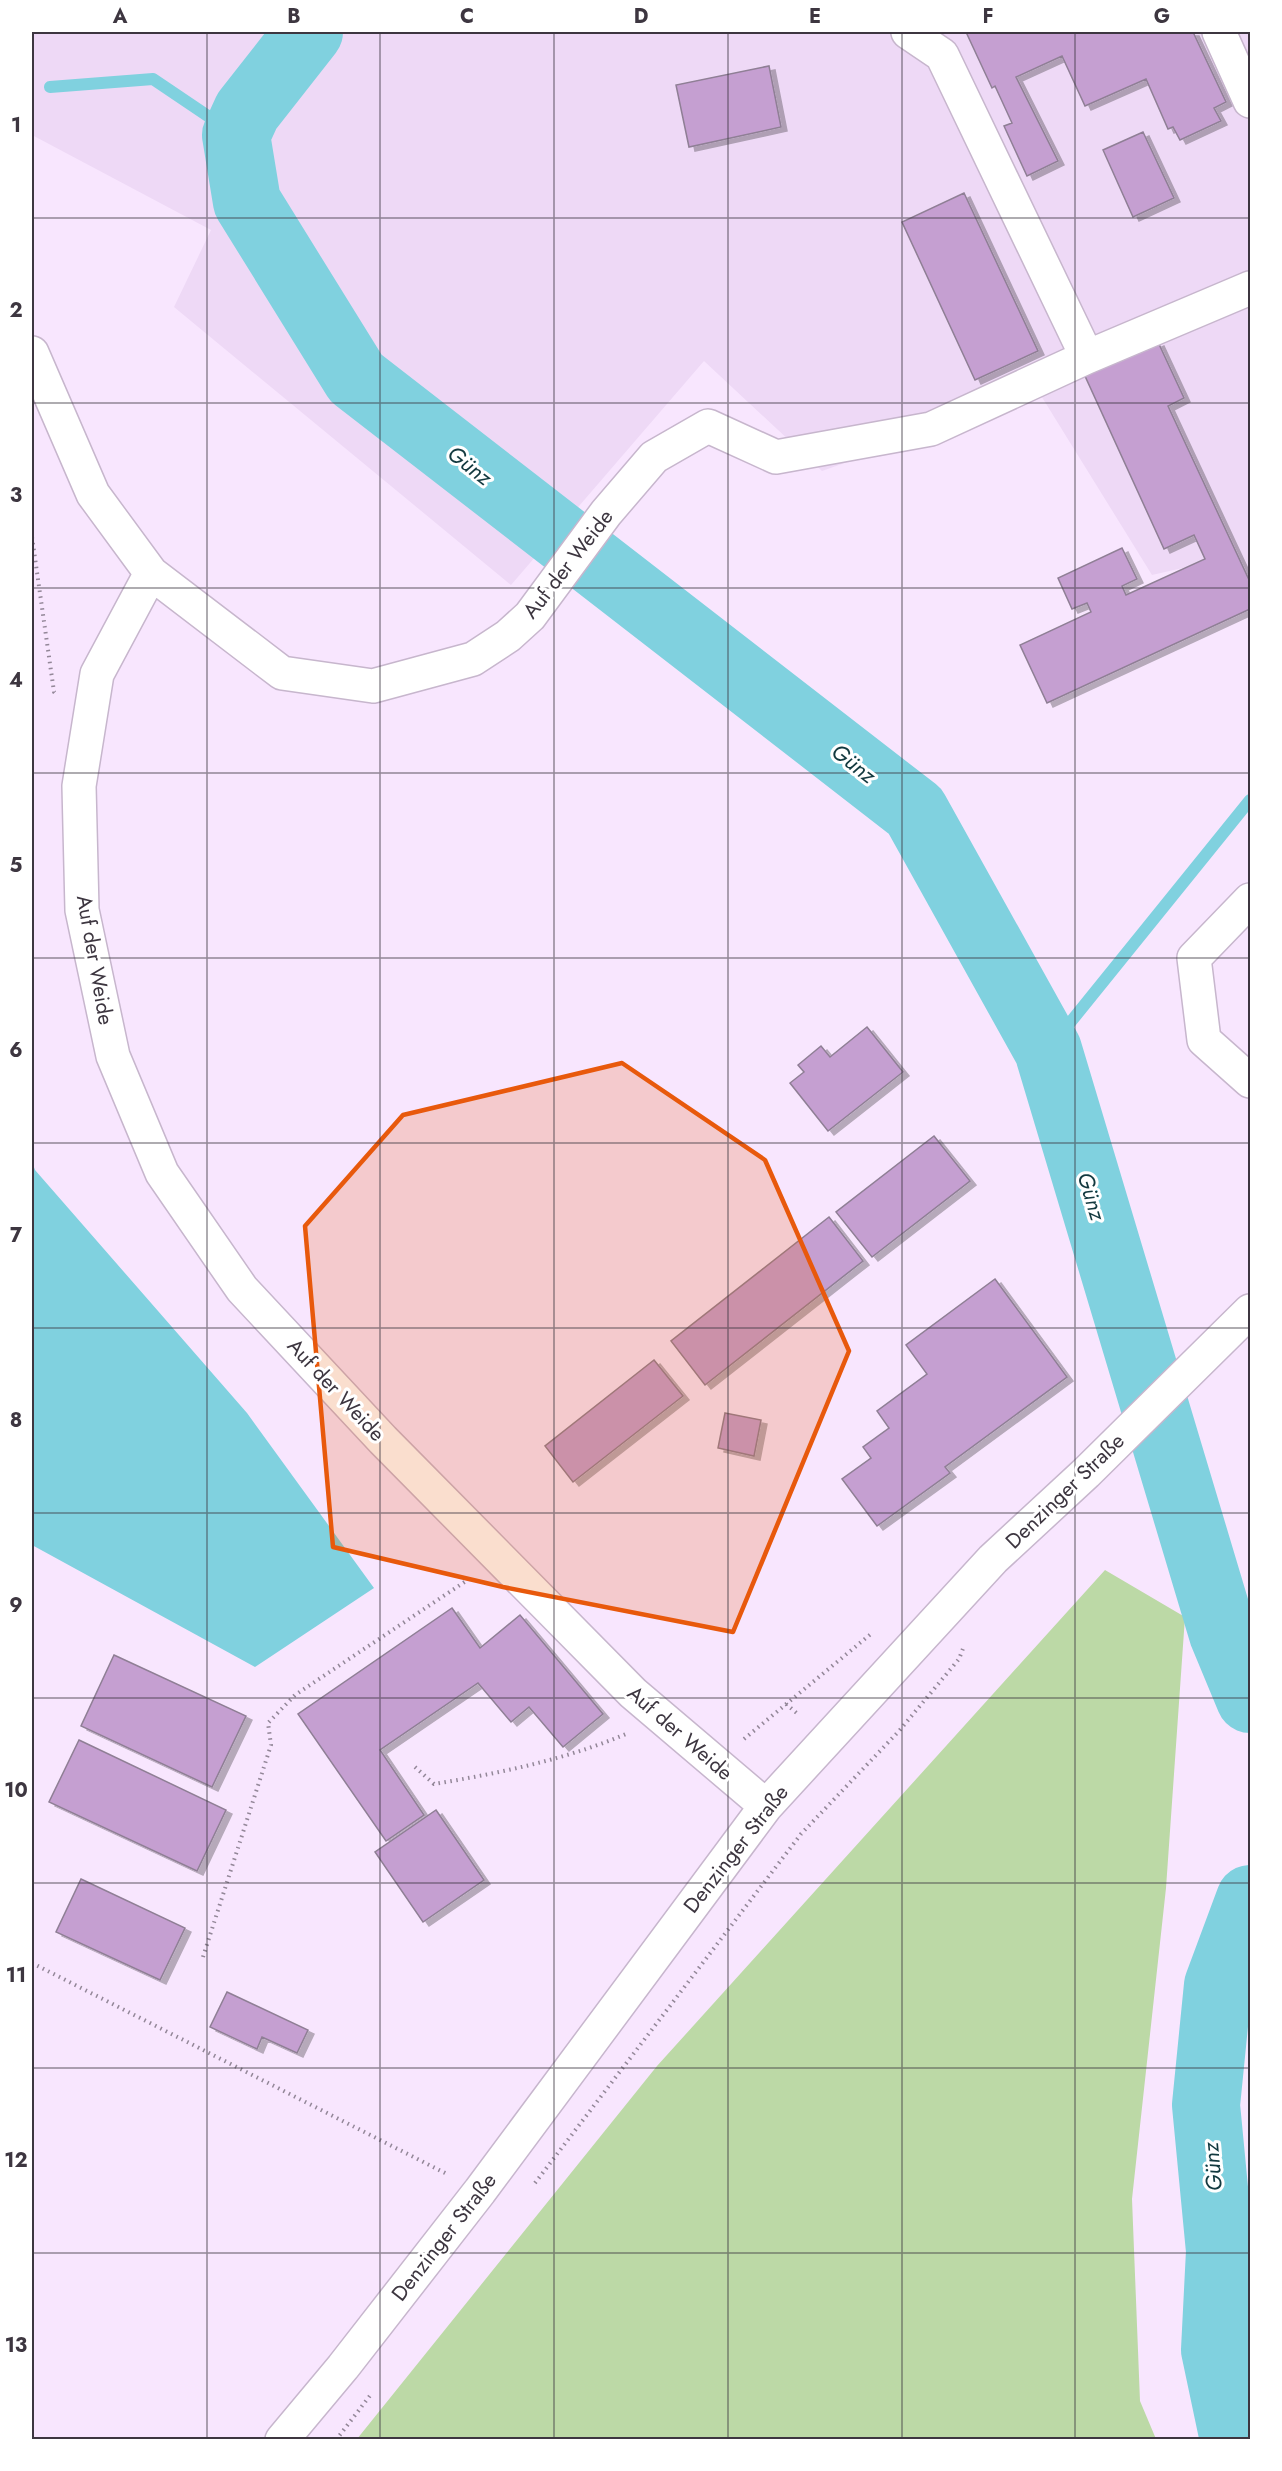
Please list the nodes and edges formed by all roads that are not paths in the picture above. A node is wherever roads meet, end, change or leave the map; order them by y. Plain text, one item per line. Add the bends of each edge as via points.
1 (908, 32) edge
2 (1219, 32) edge
3 (1251, 101) edge
4 (1251, 288) edge
5 (32, 352) edge
6 (1087, 357) junction
7 (151, 573) junction
8 (1251, 900) edge
9 (1251, 1081) edge
10 (1251, 1311) edge
11 (766, 1806) junction
12 (282, 2439) edge

1 - 6 street via 942,55
2 - 3 street
4 - 6 street
5 - 7 street via 93,494
6 - 7 street, Auf der Weide via 931,429 776,457 708,426 654,457 606,513 530,616 508,636 473,659 373,686 282,673
7 - 11 street, Auf der Weide via 97,674 79,786 82,910 113,1056 162,1173 242,1289 383,1440 633,1693
8 - 9 street via 1194,958 1203,1040
10 - 11 street, Denzinger Straße via 993,1559
11 - 12 street, Denzinger Straße via 480,2191

